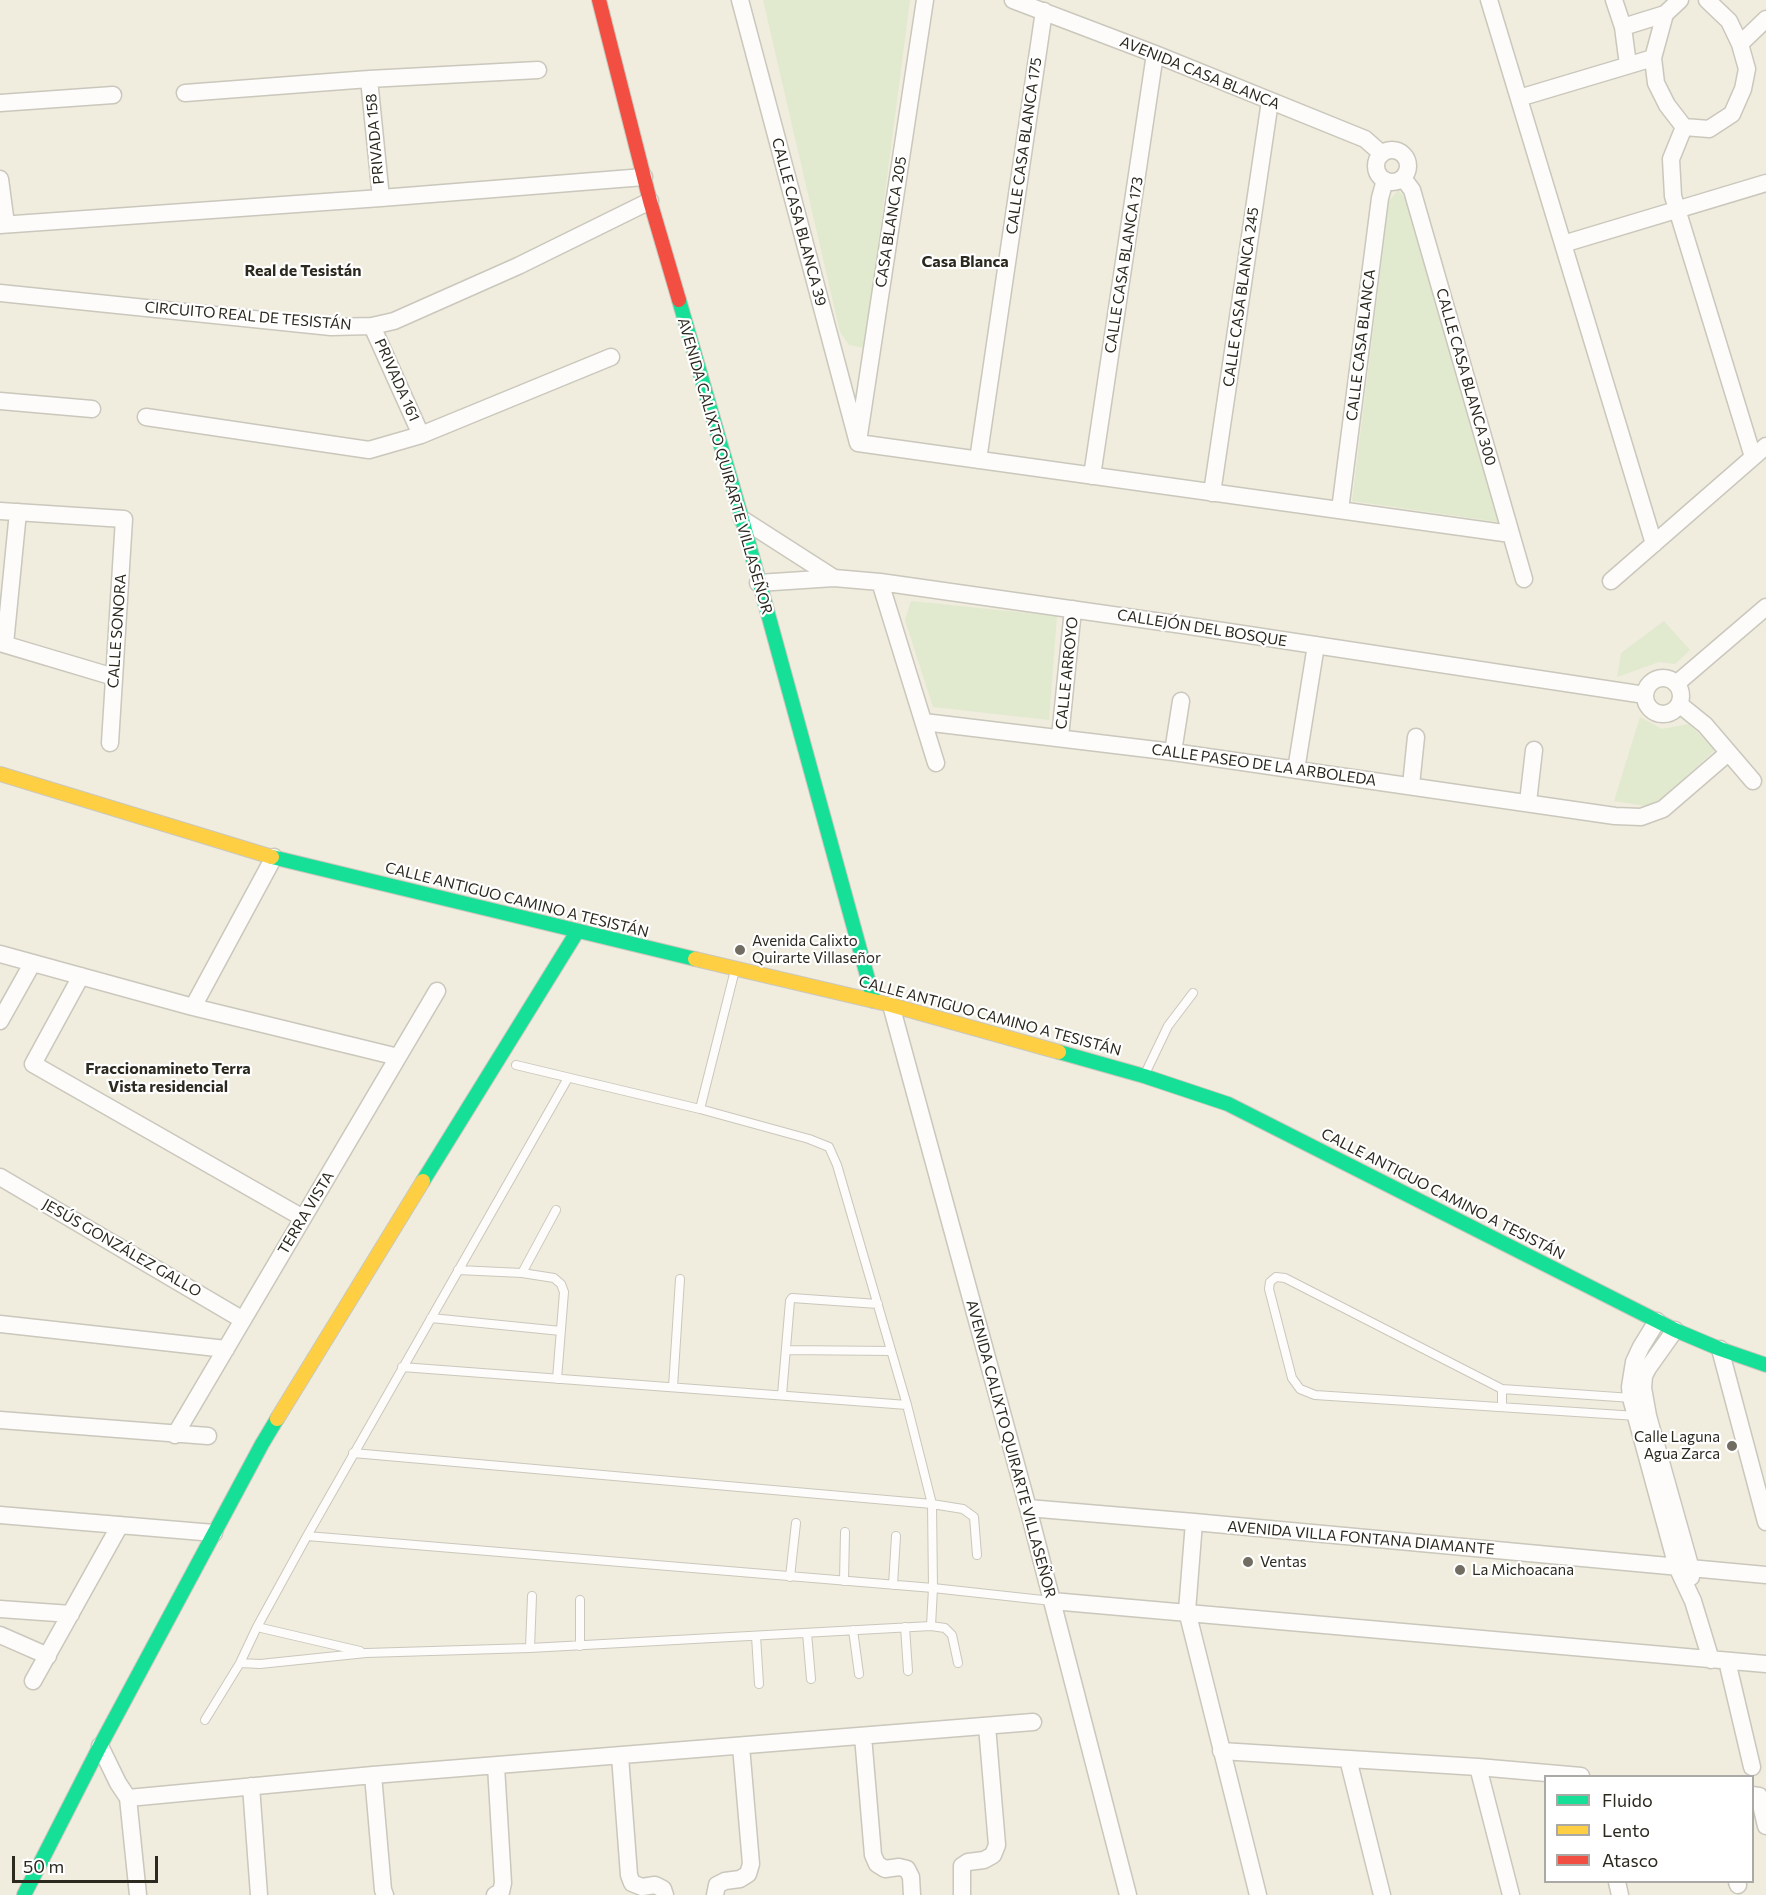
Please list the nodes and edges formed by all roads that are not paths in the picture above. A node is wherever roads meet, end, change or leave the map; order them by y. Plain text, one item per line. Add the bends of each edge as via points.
1 (599, 0) edge
2 (740, 0) edge
3 (926, 0) edge
4 (1013, 0) edge
5 (1489, 0) edge
6 (1614, 0) edge
7 (1680, 0) edge
8 (1707, 0) edge
9 (1044, 11) junction
10 (1665, 14) junction
11 (1766, 19) edge
12 (1623, 27) junction
13 (1740, 44) junction
14 (1155, 54) junction
15 (1653, 58) junction
16 (1628, 65) junction
17 (538, 70) dead end
18 (369, 79) junction
19 (184, 93) dead end
20 (113, 95) dead end
21 (1519, 98) junction
22 (1270, 101) junction
23 (0, 103) edge
24 (1684, 127) junction
25 (1382, 154) junction
26 (644, 177) junction
27 (1403, 178) junction
28 (0, 179) edge
29 (1385, 180) junction
30 (1766, 183) edge
31 (381, 198) junction
32 (650, 201) junction
33 (1677, 209) junction
34 (3, 225) edge
35 (1563, 244) junction
36 (0, 292) edge
37 (372, 326) junction
38 (611, 357) dead end
39 (0, 401) edge
40 (92, 409) dead end
41 (146, 417) dead end
42 (421, 435) junction
43 (858, 443) junction
44 (1760, 452) edge
45 (978, 460) junction
46 (1092, 476) junction
47 (1212, 493) junction
48 (0, 510) edge
49 (1340, 510) junction
50 (18, 512) junction
51 (742, 519) junction
52 (1511, 534) junction
53 (1654, 544) junction
54 (834, 579) junction
55 (1524, 579) dead end
56 (880, 582) junction
57 (1611, 582) dead end
58 (758, 583) junction
59 (1073, 609) junction
60 (1765, 611) edge
61 (2, 643) edge
62 (1316, 645) junction
63 (114, 677) junction
64 (1676, 684) junction
65 (1644, 695) junction
66 (1181, 701) dead end
67 (1679, 704) junction
68 (924, 722) junction
69 (1416, 736) dead end
70 (1060, 737) junction
71 (110, 743) dead end
72 (1534, 750) dead end
73 (1173, 752) junction
74 (1728, 753) junction
75 (936, 763) dead end
76 (1296, 770) junction
77 (0, 774) edge
78 (1753, 781) dead end
79 (1411, 785) junction
80 (1528, 802) junction
81 (274, 857) junction
82 (578, 932) junction
83 (0, 954) edge
84 (32, 964) junction
85 (735, 969) junction
86 (81, 976) junction
87 (437, 991) dead end
88 (1193, 993) dead end
89 (882, 1003) junction
90 (193, 1007) junction
91 (0, 1021) edge
92 (398, 1057) junction
93 (516, 1065) dead end
94 (1144, 1076) junction
95 (568, 1078) junction
96 (699, 1109) junction
97 (0, 1177) edge
98 (556, 1210) dead end
99 (303, 1218) junction
100 (458, 1270) junction
101 (522, 1273) junction
102 (680, 1279) dead end
103 (878, 1304) junction
104 (0, 1311) edge
105 (431, 1318) junction
106 (243, 1320) junction
107 (1657, 1321) junction
108 (0, 1324) edge
109 (27, 1326) junction
110 (1675, 1330) junction
111 (561, 1331) junction
112 (226, 1349) junction
113 (1720, 1349) junction
114 (786, 1350) junction
115 (891, 1351) junction
116 (1766, 1365) edge
117 (402, 1367) junction
118 (557, 1379) junction
119 (673, 1387) junction
120 (1502, 1389) junction
121 (782, 1395) junction
122 (1638, 1398) junction
123 (907, 1405) junction
124 (1502, 1407) junction
125 (1642, 1416) junction
126 (0, 1420) edge
127 (175, 1435) junction
128 (208, 1436) dead end
129 (352, 1454) junction
130 (932, 1504) junction
131 (1028, 1508) junction
132 (0, 1515) edge
133 (1194, 1522) junction
134 (1766, 1522) edge
135 (796, 1523) dead end
136 (120, 1525) junction
137 (846, 1532) dead end
138 (214, 1533) junction
139 (307, 1536) junction
140 (896, 1536) dead end
141 (977, 1555) dead end
142 (1684, 1568) junction
143 (1766, 1575) edge
144 (790, 1576) junction
145 (844, 1581) junction
146 (893, 1585) junction
147 (933, 1588) junction
148 (532, 1596) dead end
149 (580, 1600) dead end
150 (1052, 1601) junction
151 (0, 1609) edge
152 (1187, 1611) junction
153 (71, 1614) junction
154 (931, 1626) junction
155 (257, 1627) junction
156 (904, 1628) junction
157 (853, 1630) junction
158 (807, 1633) junction
159 (0, 1635) edge
160 (756, 1636) junction
161 (580, 1646) junction
162 (530, 1648) junction
163 (366, 1653) junction
164 (48, 1656) junction
165 (1719, 1661) junction
166 (240, 1663) junction
167 (958, 1663) dead end
168 (1766, 1664) edge
169 (908, 1671) dead end
170 (859, 1674) dead end
171 (811, 1679) dead end
172 (33, 1681) dead end
173 (759, 1684) dead end
174 (205, 1720) dead end
175 (1033, 1722) dead end
176 (987, 1726) junction
177 (863, 1736) junction
178 (100, 1746) junction
179 (741, 1746) junction
180 (1221, 1751) junction
181 (620, 1756) junction
182 (1348, 1759) junction
183 (496, 1766) junction
184 (1478, 1767) junction
185 (1752, 1767) dead end
186 (373, 1774) junction
187 (1570, 1775) edge
188 (251, 1786) junction
189 (1754, 1796) edge
190 (128, 1798) junction
191 (1766, 1826) edge
192 (24, 1895) edge
193 (138, 1895) edge
194 (259, 1895) edge
195 (385, 1895) edge
196 (495, 1895) edge
197 (665, 1895) edge
198 (715, 1895) edge
199 (912, 1895) edge
200 (962, 1895) edge
201 (1128, 1895) edge
202 (1258, 1895) edge
203 (1382, 1895) edge
204 (1511, 1895) edge

1 - 26 street, AVENIDA CALIXTO QUIRARTE VILLASEÑOR
2 - 43 street, CALLE CASA BLANCA 39
3 - 43 street, CASA BLANCA 205
4 - 9 street, AVENIDA CASA BLANCA
5 - 21 street
6 - 12 street
7 - 10 street
8 - 13 street via 1729,21
9 - 14 street, AVENIDA CASA BLANCA
9 - 45 street, CALLE CASA BLANCA 175
10 - 12 street
10 - 15 street
11 - 13 street
12 - 16 street
13 - 24 street via 1748,69 1732,114 1709,129
14 - 22 street, AVENIDA CASA BLANCA
14 - 46 street, CALLE CASA BLANCA 173
15 - 16 street
15 - 24 street via 1656,83
16 - 21 street
17 - 18 street
18 - 19 street
18 - 31 street, PRIVADA 158
20 - 23 street
21 - 35 street
22 - 25 street, AVENIDA CASA BLANCA via 1365,139
22 - 47 street, CALLE CASA BLANCA 245
24 - 33 street via 1671,159
25 - 27 street via 1394,150 1405,156 1408,168
25 - 29 street via 1377,171
26 - 31 street
26 - 32 street, AVENIDA CALIXTO QUIRARTE VILLASEÑOR
27 - 29 street via 1397,182
27 - 52 street, CALLE CASA BLANCA 300 via 1412,190
28 - 34 street
29 - 49 street, CALLE CASA BLANCA
30 - 33 street
31 - 34 street
32 - 37 street, CIRCUITO REAL DE TESISTÁN via 518,266 394,321
32 - 51 street, AVENIDA CALIXTO QUIRARTE VILLASEÑOR
33 - 35 street
33 - 44 street
35 - 53 street
36 - 37 street, CIRCUITO REAL DE TESISTÁN via 331,327
37 - 42 street, PRIVADA 161
38 - 42 street
39 - 40 street
41 - 42 street via 369,450
43 - 45 street
44 - 53 street
45 - 46 street
46 - 47 street
47 - 49 street
48 - 50 street
49 - 52 street
50 - 61 street
50 - 63 street, CALLE SONORA via 124,519
51 - 54 street
51 - 58 street, AVENIDA CALIXTO QUIRARTE VILLASEÑOR
52 - 55 street, CALLE CASA BLANCA 300
53 - 57 street
54 - 56 street, CALLEJÓN DEL BOSQUE
54 - 58 street, CALLEJÓN DEL BOSQUE
56 - 59 street, CALLEJÓN DEL BOSQUE
56 - 68 street
58 - 89 street, AVENIDA CALIXTO QUIRARTE VILLASEÑOR
59 - 62 street, CALLEJÓN DEL BOSQUE
59 - 70 street, CALLE ARROYO
60 - 64 street
61 - 63 street
62 - 65 street, CALLEJÓN DEL BOSQUE
62 - 76 street
63 - 71 street, CALLE SONORA
64 - 65 street via 1656,679
64 - 67 street via 1680,690
65 - 67 street via 1655,712 1669,713
66 - 73 street
67 - 74 street via 1705,725
68 - 70 street, CALLE PASEO DE LA ARBOLEDA
68 - 75 street
69 - 79 street
70 - 73 street, CALLE PASEO DE LA ARBOLEDA
72 - 80 street
73 - 76 street, CALLE PASEO DE LA ARBOLEDA
74 - 78 street
74 - 80 street, CALLE PASEO DE LA ARBOLEDA via 1664,809 1641,817
76 - 79 street, CALLE PASEO DE LA ARBOLEDA
77 - 81 street, CALLE ANTIGUO CAMINO A TESISTÁN
79 - 80 street, CALLE PASEO DE LA ARBOLEDA
81 - 82 street, CALLE ANTIGUO CAMINO A TESISTÁN
81 - 90 street
82 - 85 street, CALLE ANTIGUO CAMINO A TESISTÁN
82 - 138 street via 268,1434
83 - 84 street
84 - 86 street
84 - 91 street
85 - 89 street, CALLE ANTIGUO CAMINO A TESISTÁN
85 - 96 lane
86 - 90 street
86 - 99 street via 33,1064
87 - 92 street, TERRA VISTA
88 - 94 lane via 1168,1026
89 - 94 street, CALLE ANTIGUO CAMINO A TESISTÁN
89 - 131 street, AVENIDA CALIXTO QUIRARTE VILLASEÑOR
90 - 92 street
92 - 99 street, TERRA VISTA
93 - 95 lane
94 - 107 street, CALLE ANTIGUO CAMINO A TESISTÁN via 1228,1104
95 - 96 lane
95 - 100 lane
96 - 103 lane via 829,1147
97 - 106 street, JESÚS GONZÁLEZ GALLO
98 - 101 lane
99 - 106 street, TERRA VISTA
100 - 101 lane
100 - 105 lane
101 - 111 lane via 554,1278 561,1284
102 - 119 lane
103 - 114 lane via 792,1298
103 - 115 lane
104 - 109 street
105 - 111 lane
105 - 117 lane
106 - 112 street, TERRA VISTA
107 - 110 street, CALLE ANTIGUO CAMINO A TESISTÁN
107 - 122 street via 1634,1362 1630,1387
108 - 109 street
109 - 112 street
110 - 113 street, CALLE ANTIGUO CAMINO A TESISTÁN
110 - 122 street via 1644,1376
111 - 118 lane
112 - 127 street, TERRA VISTA
113 - 116 street, CALLE ANTIGUO CAMINO A TESISTÁN
113 - 134 street
114 - 115 lane
114 - 121 lane
115 - 123 lane
117 - 118 lane
117 - 129 lane
118 - 119 lane
119 - 121 lane
120 - 122 lane
120 - 124 lane
120 - 124 lane via 1285,1278 1276,1277 1270,1282 1292,1378 1300,1389 1315,1395
121 - 123 lane
122 - 125 street
123 - 130 lane
124 - 125 lane
125 - 142 street
126 - 127 street
127 - 128 street
129 - 130 lane
129 - 139 lane
130 - 141 lane via 963,1509 974,1517
130 - 147 lane
131 - 133 street, AVENIDA VILLA FONTANA DIAMANTE
131 - 150 street, AVENIDA CALIXTO QUIRARTE VILLASEÑOR
132 - 136 street
133 - 142 street, AVENIDA VILLA FONTANA DIAMANTE
133 - 152 street
135 - 144 lane
136 - 138 street
136 - 153 street
137 - 145 lane
138 - 178 street
139 - 144 lane
139 - 155 lane
140 - 146 lane
142 - 143 street, AVENIDA VILLA FONTANA DIAMANTE
142 - 165 street via 1693,1601
144 - 145 lane
145 - 146 lane
146 - 147 lane
147 - 150 lane
147 - 154 lane
148 - 162 lane
149 - 161 lane
150 - 152 street
150 - 201 street, AVENIDA CALIXTO QUIRARTE VILLASEÑOR
151 - 153 street
152 - 165 street
152 - 180 street
153 - 164 street
154 - 156 lane
154 - 167 lane via 945,1628 952,1635
155 - 163 lane
155 - 166 lane
156 - 157 lane
156 - 169 lane
157 - 158 lane
157 - 170 lane
158 - 160 lane
158 - 171 lane
159 - 164 street
160 - 161 lane
160 - 173 lane
161 - 162 lane
162 - 163 lane
163 - 166 lane
164 - 172 street
165 - 168 street
165 - 185 street
166 - 174 lane
175 - 176 street
176 - 177 street
176 - 200 street via 997,1845 993,1855 962,1866
177 - 179 street
177 - 199 street via 873,1855 885,1869 906,1869 911,1877
178 - 190 street
178 - 192 street
179 - 181 street
179 - 198 street via 751,1864 748,1874 740,1879 717,1885
180 - 182 street
180 - 202 street
181 - 183 street
181 - 197 street via 629,1875 632,1883 642,1887 655,1885
182 - 184 street
182 - 203 street
183 - 186 street
183 - 196 street via 503,1883 501,1892
184 - 187 street
184 - 204 street
186 - 188 street
186 - 195 street
188 - 190 street
188 - 194 street
189 - 191 street via 1759,1796
190 - 193 street

